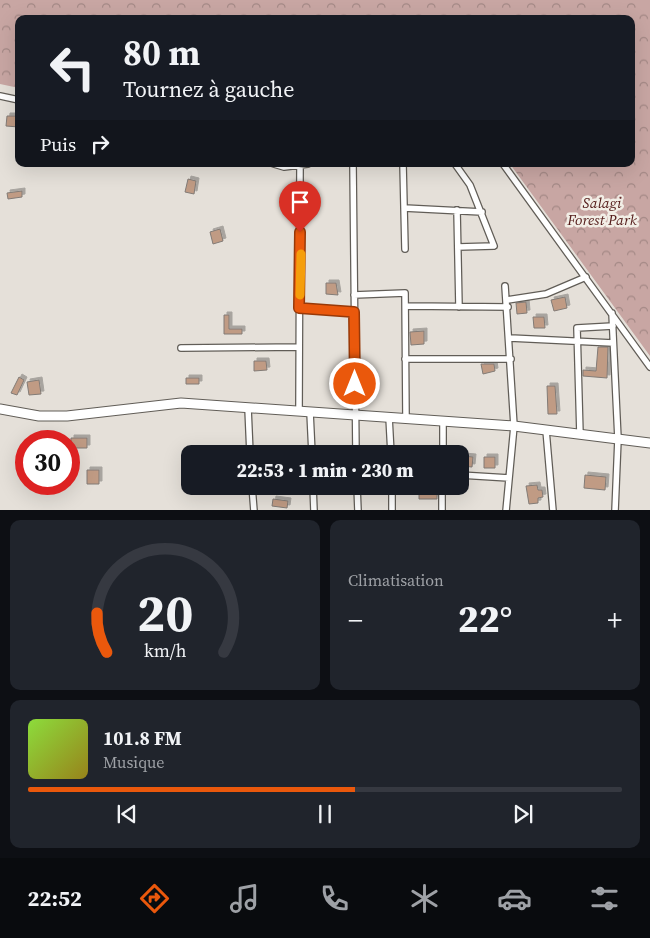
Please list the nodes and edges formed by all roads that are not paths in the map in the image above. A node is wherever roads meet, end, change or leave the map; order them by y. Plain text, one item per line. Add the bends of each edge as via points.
1 (0, 96) edge
2 (15, 99) edge
3 (300, 167) edge
4 (353, 167) edge
5 (403, 167) edge
6 (457, 167) edge
7 (505, 167) edge
8 (404, 208) junction
9 (457, 210) junction
10 (482, 212) junction
11 (458, 247) junction
12 (405, 249) dead end
13 (586, 277) junction
14 (505, 286) dead end
15 (354, 295) junction
16 (507, 300) junction
17 (406, 306) junction
18 (459, 307) junction
19 (299, 308) junction
20 (508, 308) junction
21 (354, 312) junction
22 (612, 313) junction
23 (613, 326) junction
24 (510, 338) junction
25 (576, 342) junction
26 (613, 343) junction
27 (299, 347) junction
28 (181, 348) dead end
29 (405, 359) junction
30 (511, 359) junction
31 (650, 367) edge
32 (248, 408) junction
33 (0, 409) edge
34 (299, 411) junction
35 (310, 412) junction
36 (354, 415) junction
37 (389, 417) junction
38 (406, 418) junction
39 (443, 421) junction
40 (514, 426) junction
41 (546, 430) junction
42 (580, 435) junction
43 (618, 439) junction
44 (650, 444) edge
45 (250, 445) edge
46 (312, 445) edge
47 (356, 445) edge
48 (391, 445) edge
49 (443, 445) edge
50 (469, 476) edge
51 (509, 478) junction
52 (253, 495) edge
53 (313, 495) edge
54 (357, 495) edge
55 (392, 495) edge
56 (442, 495) edge
57 (254, 510) edge
58 (314, 510) edge
59 (358, 510) edge
60 (392, 510) edge
61 (442, 510) edge
62 (506, 510) edge
63 (553, 510) edge
64 (615, 510) edge

1 - 2 street
3 - 19 street
4 - 15 street
5 - 8 street
6 - 10 street via 470,185
7 - 13 street
8 - 9 street
8 - 12 street
9 - 10 street
9 - 11 street
10 - 11 street via 494,246
11 - 18 street
13 - 16 street via 546,294
13 - 22 street
14 - 16 street
15 - 17 street via 405,293
15 - 21 street
16 - 20 street
17 - 18 street
17 - 29 street
18 - 20 street
19 - 21 street
19 - 27 street
20 - 24 street
21 - 36 street
22 - 23 street
22 - 31 street
23 - 25 street via 576,328
23 - 26 street
24 - 25 street
24 - 30 street
25 - 26 street
25 - 42 street
26 - 43 street
27 - 28 street
27 - 34 street
29 - 30 street
29 - 38 street
30 - 40 street
32 - 33 street via 181,403 67,416 39,416
32 - 34 street
32 - 45 street
34 - 35 street
35 - 36 street
35 - 46 street
36 - 37 street
36 - 47 street
37 - 38 street
37 - 48 street
38 - 39 street
39 - 40 street
39 - 49 street
40 - 41 street
40 - 51 street
41 - 42 street
41 - 63 street
42 - 43 street
43 - 44 street
43 - 64 street
50 - 51 street
51 - 62 street
52 - 57 street
53 - 58 street
54 - 59 street
55 - 60 street
56 - 61 street

